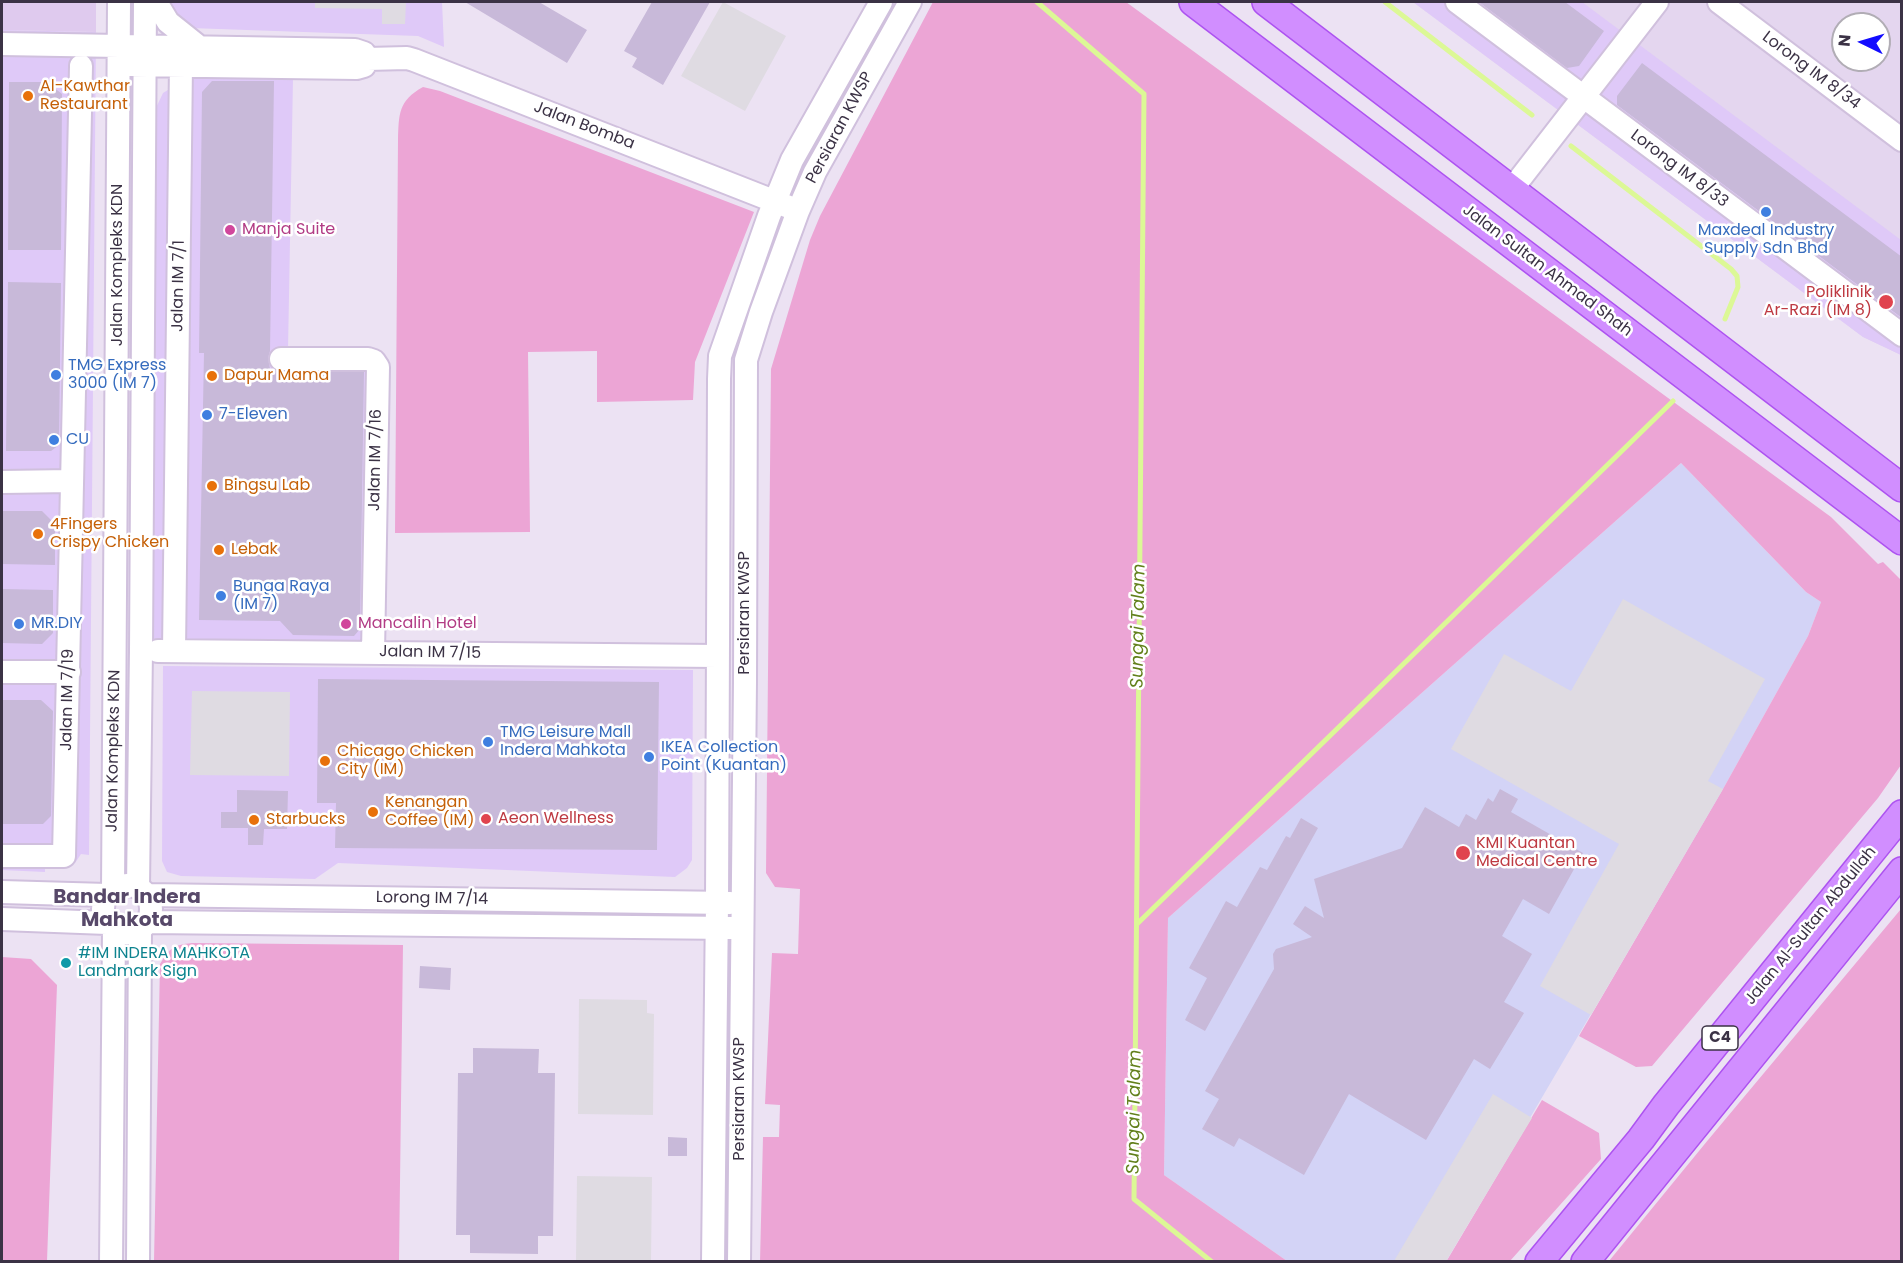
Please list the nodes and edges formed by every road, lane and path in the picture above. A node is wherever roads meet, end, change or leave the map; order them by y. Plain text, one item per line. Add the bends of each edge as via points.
1 (119, 2) edge
2 (145, 2) edge
3 (156, 2) edge
4 (881, 2) edge
5 (910, 2) edge
6 (1193, 2) edge
7 (1266, 2) edge
8 (1457, 2) edge
9 (1657, 2) edge
10 (1719, 2) edge
11 (2, 44) edge
12 (198, 46) junction
13 (119, 56) junction
14 (145, 56) junction
15 (367, 59) junction
16 (182, 64) junction
17 (81, 66) dead end
18 (1583, 97) junction
19 (1902, 140) edge
20 (1512, 189) junction
21 (775, 201) junction
22 (798, 211) junction
23 (1902, 335) edge
24 (281, 359) dead end
25 (71, 481) junction
26 (2, 482) edge
27 (1902, 488) edge
28 (1899, 540) edge
29 (141, 650) junction
30 (174, 651) junction
31 (374, 653) junction
32 (718, 656) junction
33 (2, 672) edge
34 (69, 672) junction
35 (718, 682) junction
36 (746, 682) junction
37 (1902, 814) edge
38 (2, 856) edge
39 (1902, 871) edge
40 (142, 891) junction
41 (2, 892) edge
42 (110, 892) junction
43 (717, 903) junction
44 (742, 903) junction
45 (2, 919) edge
46 (111, 926) junction
47 (144, 926) junction
48 (717, 928) junction
49 (742, 929) junction
50 (111, 1262) edge
51 (138, 1262) edge
52 (712, 1262) edge
53 (739, 1262) edge
54 (1539, 1262) edge
55 (1585, 1262) edge

1 - 13 street, Jalan Kompleks KDN
2 - 14 street, Jalan Kompleks KDN
3 - 12 street via 168,22
4 - 21 street, Persiaran KWSP via 795,154
5 - 22 street, Persiaran KWSP via 828,147
6 - 28 main road, Jalan Sultan Ahmad Shah
7 - 20 main road
8 - 18 street, Lorong IM 8/33
9 - 18 street
10 - 19 street, Lorong IM 8/34
11 - 13 street, Jalan Bomba
12 - 14 street, Jalan Bomba
12 - 15 street, Jalan Bomba via 355,50
13 - 14 street, Jalan Bomba
13 - 42 street, Jalan Kompleks KDN
14 - 16 street, Jalan Bomba
14 - 29 street, Jalan Kompleks KDN
15 - 16 street, Jalan Bomba via 362,67 347,68
15 - 21 street, Jalan Bomba via 414,60
16 - 30 street, Jalan IM 7/1
17 - 25 street
18 - 20 street
18 - 23 street, Lorong IM 8/33
20 - 27 main road
21 - 22 street, Jalan Bomba
21 - 32 street, Persiaran KWSP via 720,356
22 - 36 street, Persiaran KWSP via 746,360
24 - 31 street, Jalan IM 7/16 via 368,358 378,367
25 - 26 street
25 - 34 street, Jalan IM 7/19
29 - 30 street, Jalan IM 7/15
29 - 40 street, Jalan Kompleks KDN
30 - 31 street, Jalan IM 7/15
31 - 32 street, Jalan IM 7/15
32 - 35 street, Persiaran KWSP
33 - 34 street
34 - 38 street, Jalan IM 7/19 via 64,856
35 - 36 street
35 - 43 street, Persiaran KWSP
36 - 44 street, Persiaran KWSP
37 - 54 main road, Jalan Al-Sultan Abdullah / C4
39 - 55 main road, C4
40 - 42 street via 128,885
40 - 43 street, Lorong IM 7/14
40 - 47 street via 151,910
41 - 42 street
42 - 46 street via 102,908
43 - 44 street, Lorong IM 7/14
43 - 48 street, Persiaran KWSP
44 - 49 street, Persiaran KWSP
45 - 46 street
46 - 47 street via 127,934
46 - 50 street
47 - 48 street, Lorong IM 7/14
47 - 51 street
48 - 49 street, Lorong IM 7/14
48 - 52 street, Persiaran KWSP
49 - 53 street, Persiaran KWSP

